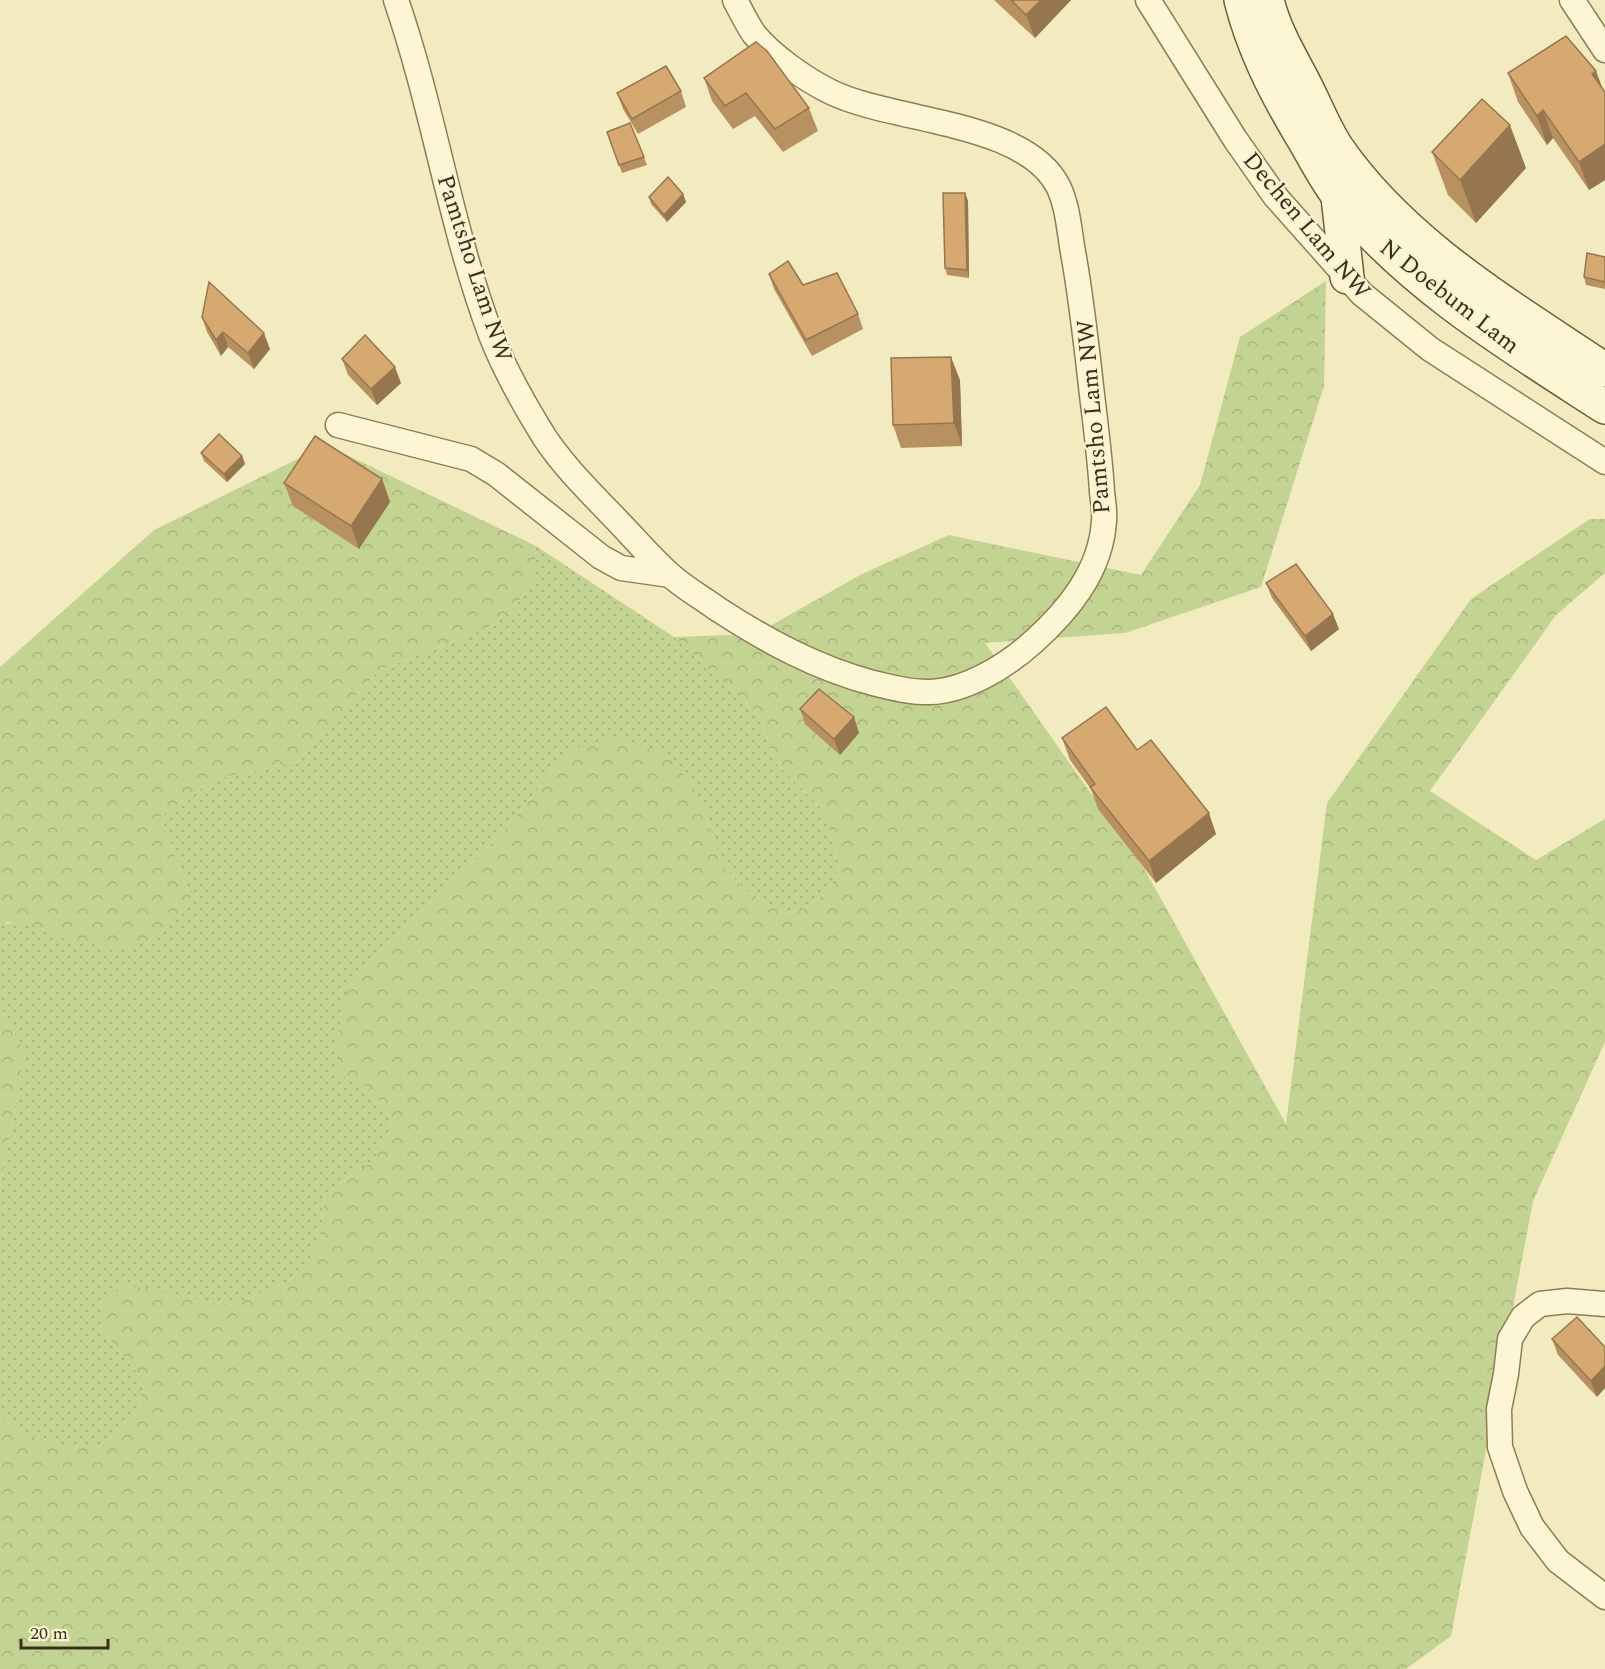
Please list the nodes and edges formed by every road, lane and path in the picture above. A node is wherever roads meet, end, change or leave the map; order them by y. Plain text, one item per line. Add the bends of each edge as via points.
1 (396, 0) edge
2 (735, 0) edge
3 (1148, 0) edge
4 (1241, 0) edge
5 (1268, 0) edge
6 (1572, 0) edge
7 (1605, 50) edge
8 (1338, 197) junction
9 (1347, 277) junction
10 (1605, 370) edge
11 (1605, 406) edge
12 (338, 425) dead end
13 (1605, 462) edge
14 (670, 575) junction
15 (1605, 1304) edge
16 (1605, 1597) edge

1 - 14 street, Pamtsho Lam NW via 456,226 492,336 509,374 547,441 582,484
2 - 14 street, Pamtsho Lam NW via 754,34 800,74 833,93 873,107 968,129 1021,149 1041,163 1057,184 1066,210 1082,306 1104,522 1090,574 1053,624 1020,654 983,676 957,688 932,692 901,690 818,665 731,618
3 - 9 street, Dechen Lam NW via 1275,196
4 - 8 main road, N Doebum Lam via 1278,97
5 - 10 main road, N Doebum Lam via 1278,31 1336,147 1364,181 1438,254
6 - 7 street
8 - 9 main road
8 - 11 main road, N Doebum Lam via 1381,244 1451,303
9 - 13 street, Dechen Lam NW via 1362,294 1430,349
12 - 14 street via 471,459 496,474 601,557 621,568
15 - 16 street via 1540,1304 1523,1317 1510,1339 1498,1409 1500,1447 1532,1527 1558,1561

